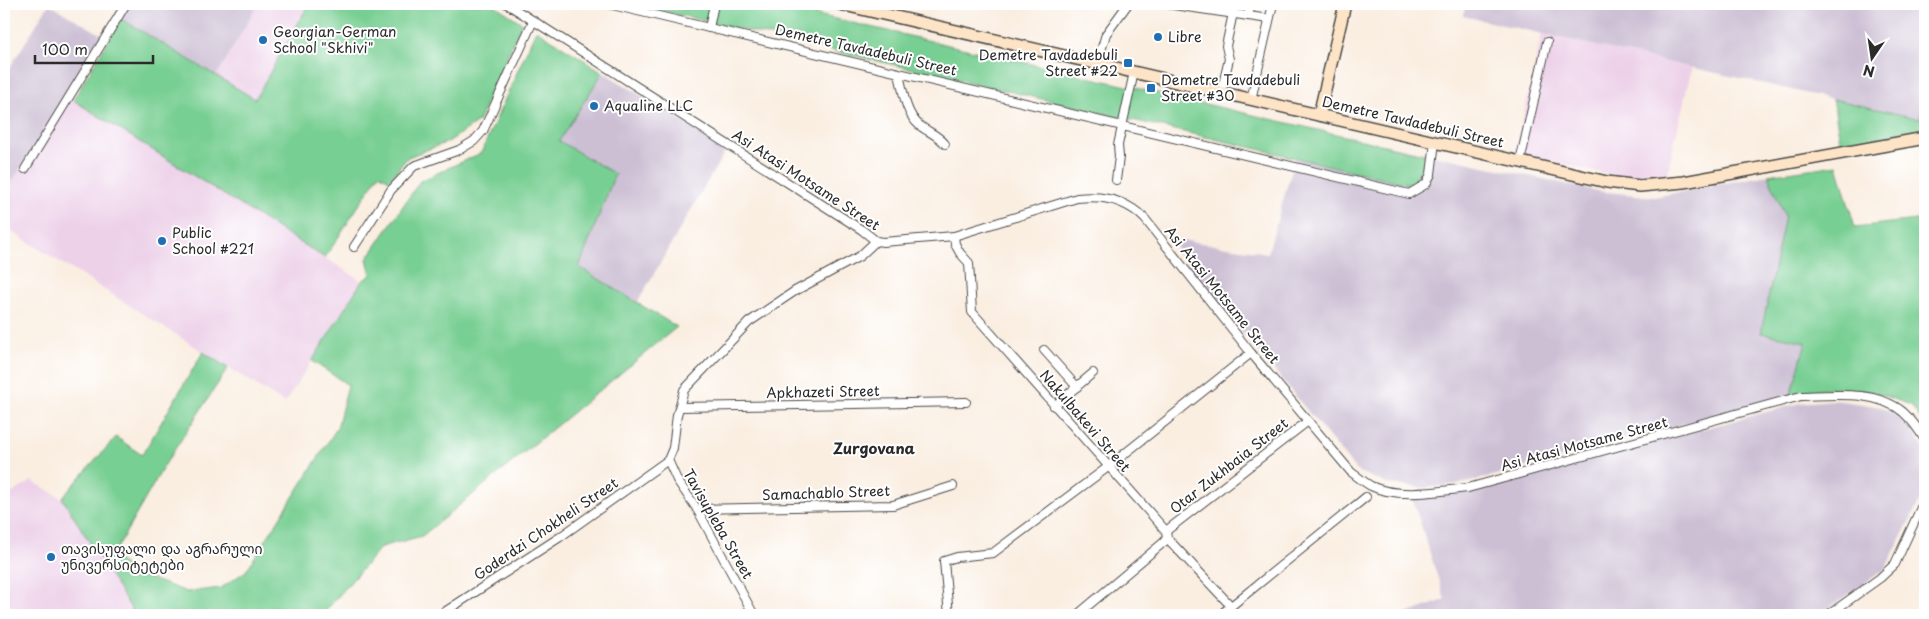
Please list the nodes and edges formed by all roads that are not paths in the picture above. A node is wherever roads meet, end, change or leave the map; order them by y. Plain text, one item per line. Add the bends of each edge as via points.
1 (126, 4) edge
2 (506, 4) edge
3 (608, 4) edge
4 (714, 4) edge
5 (840, 4) edge
6 (1128, 4) edge
7 (1167, 4) edge
8 (1251, 4) edge
9 (1273, 4) edge
10 (1345, 4) edge
11 (1233, 13) junction
12 (1248, 16) junction
13 (1269, 19) junction
14 (533, 21) junction
15 (709, 28) junction
16 (1547, 42) dead end
17 (1097, 64) junction
18 (1134, 72) junction
19 (899, 74) junction
20 (1221, 92) junction
21 (1251, 100) junction
22 (1319, 115) junction
23 (1122, 126) junction
24 (1925, 138) edge
25 (1435, 142) junction
26 (945, 144) dead end
27 (1520, 162) junction
28 (25, 169) dead end
29 (1116, 180) dead end
30 (954, 236) junction
31 (876, 241) junction
32 (354, 247) dead end
33 (1044, 350) dead end
34 (1251, 354) junction
35 (1094, 373) dead end
36 (1077, 387) junction
37 (966, 402) dead end
38 (1054, 406) junction
39 (680, 407) junction
40 (1308, 421) junction
41 (1925, 440) edge
42 (668, 460) junction
43 (1108, 467) junction
44 (953, 486) dead end
45 (1366, 497) dead end
46 (1925, 499) edge
47 (697, 509) junction
48 (1167, 534) junction
49 (1231, 606) junction
50 (1224, 614) edge
51 (436, 615) edge
52 (754, 615) edge
53 (949, 615) edge
54 (1077, 615) edge
55 (1828, 615) edge

1 - 28 street
2 - 14 street, Asi Atasi Motsame Street
3 - 15 street, Demetre Tavdadebuli Street
4 - 15 street
5 - 17 main road, Demetre Tavdadebuli Street
6 - 17 street via 1106,34
7 - 11 street
8 - 12 street
9 - 13 street
10 - 22 main road
11 - 12 street
11 - 20 street via 1226,46 1229,59
12 - 13 street
13 - 21 street
14 - 31 street, Asi Atasi Motsame Street
14 - 32 street via 483,131 459,150 414,166 390,190
15 - 19 street, Demetre Tavdadebuli Street
16 - 27 street
17 - 18 main road, Demetre Tavdadebuli Street
18 - 20 main road, Demetre Tavdadebuli Street
18 - 23 street
19 - 23 street, Demetre Tavdadebuli Street
19 - 26 street via 913,118
20 - 21 main road, Demetre Tavdadebuli Street
21 - 22 main road, Demetre Tavdadebuli Street
22 - 25 main road, Demetre Tavdadebuli Street
23 - 25 street, Demetre Tavdadebuli Street via 1409,194 1426,184 1431,174
23 - 29 street via 1117,148
24 - 27 main road, Demetre Tavdadebuli Street via 1662,185 1601,181
25 - 27 main road, Demetre Tavdadebuli Street
30 - 31 street, Asi Atasi Motsame Street
30 - 34 street, Asi Atasi Motsame Street via 1077,198 1107,198 1125,204 1142,216
30 - 38 street, Nakulbakevi Street via 957,248 969,263 972,312
31 - 39 street, Tavisupleba Street via 860,256 749,322 684,390
33 - 36 street
34 - 40 street, Asi Atasi Motsame Street
34 - 43 street
35 - 36 street
36 - 38 street
37 - 39 street, Apkhazeti Street
38 - 43 street, Nakulbakevi Street
39 - 42 street, Tavisupleba Street
40 - 41 street, Asi Atasi Motsame Street via 1351,472 1371,486 1397,492 1468,488 1801,396 1841,394 1869,397 1891,404 1905,414
40 - 48 street, Otar Zukhbaia Street
42 - 47 street, Tavisupleba Street
42 - 51 street, Goderdzi Chokheli Street via 560,538
43 - 48 street, Nakulbakevi Street
43 - 53 street via 993,553 944,561
44 - 47 street, Samachablo Street via 893,505
45 - 49 street
46 - 55 street via 1895,564
47 - 52 street, Tavisupleba Street
48 - 49 street, Nakulbakevi Street
48 - 54 street, Otar Zukhbaia Street via 1164,542
49 - 50 street

